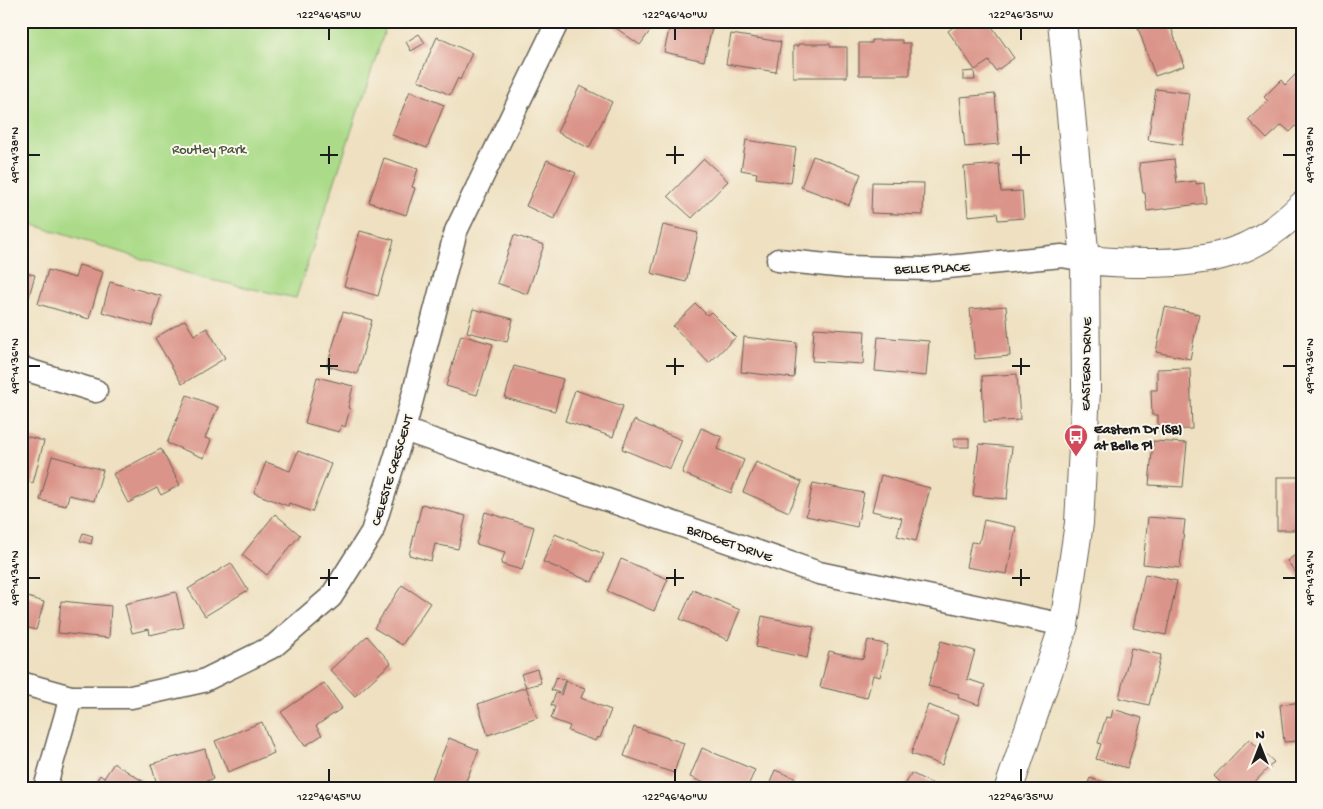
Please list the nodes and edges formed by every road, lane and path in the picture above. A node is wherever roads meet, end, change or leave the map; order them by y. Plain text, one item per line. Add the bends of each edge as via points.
1 (558, 21) edge
2 (1062, 21) edge
3 (1302, 206) edge
4 (778, 260) dead end
5 (1085, 260) junction
6 (21, 368) edge
7 (96, 391) dead end
8 (404, 430) junction
9 (1064, 625) junction
10 (21, 683) edge
11 (71, 697) junction
12 (45, 788) edge
13 (1009, 788) edge

1 - 8 street, CELESTE CRESCENT via 456,231
2 - 5 street, EASTERN DRIVE
3 - 5 street via 1284,224 1258,241 1229,253 1185,261 1120,263
4 - 5 street, BELLE PLACE via 846,268 927,269 1062,256
5 - 9 street, EASTERN DRIVE via 1086,391 1079,523
6 - 7 street
8 - 9 street, BRIDGET DRIVE via 819,573
8 - 11 street, CELESTE CRESCENT via 372,532 331,596 274,646 203,681 131,697
9 - 13 street, EASTERN DRIVE
10 - 11 street, CELESTE CRESCENT
11 - 12 street

